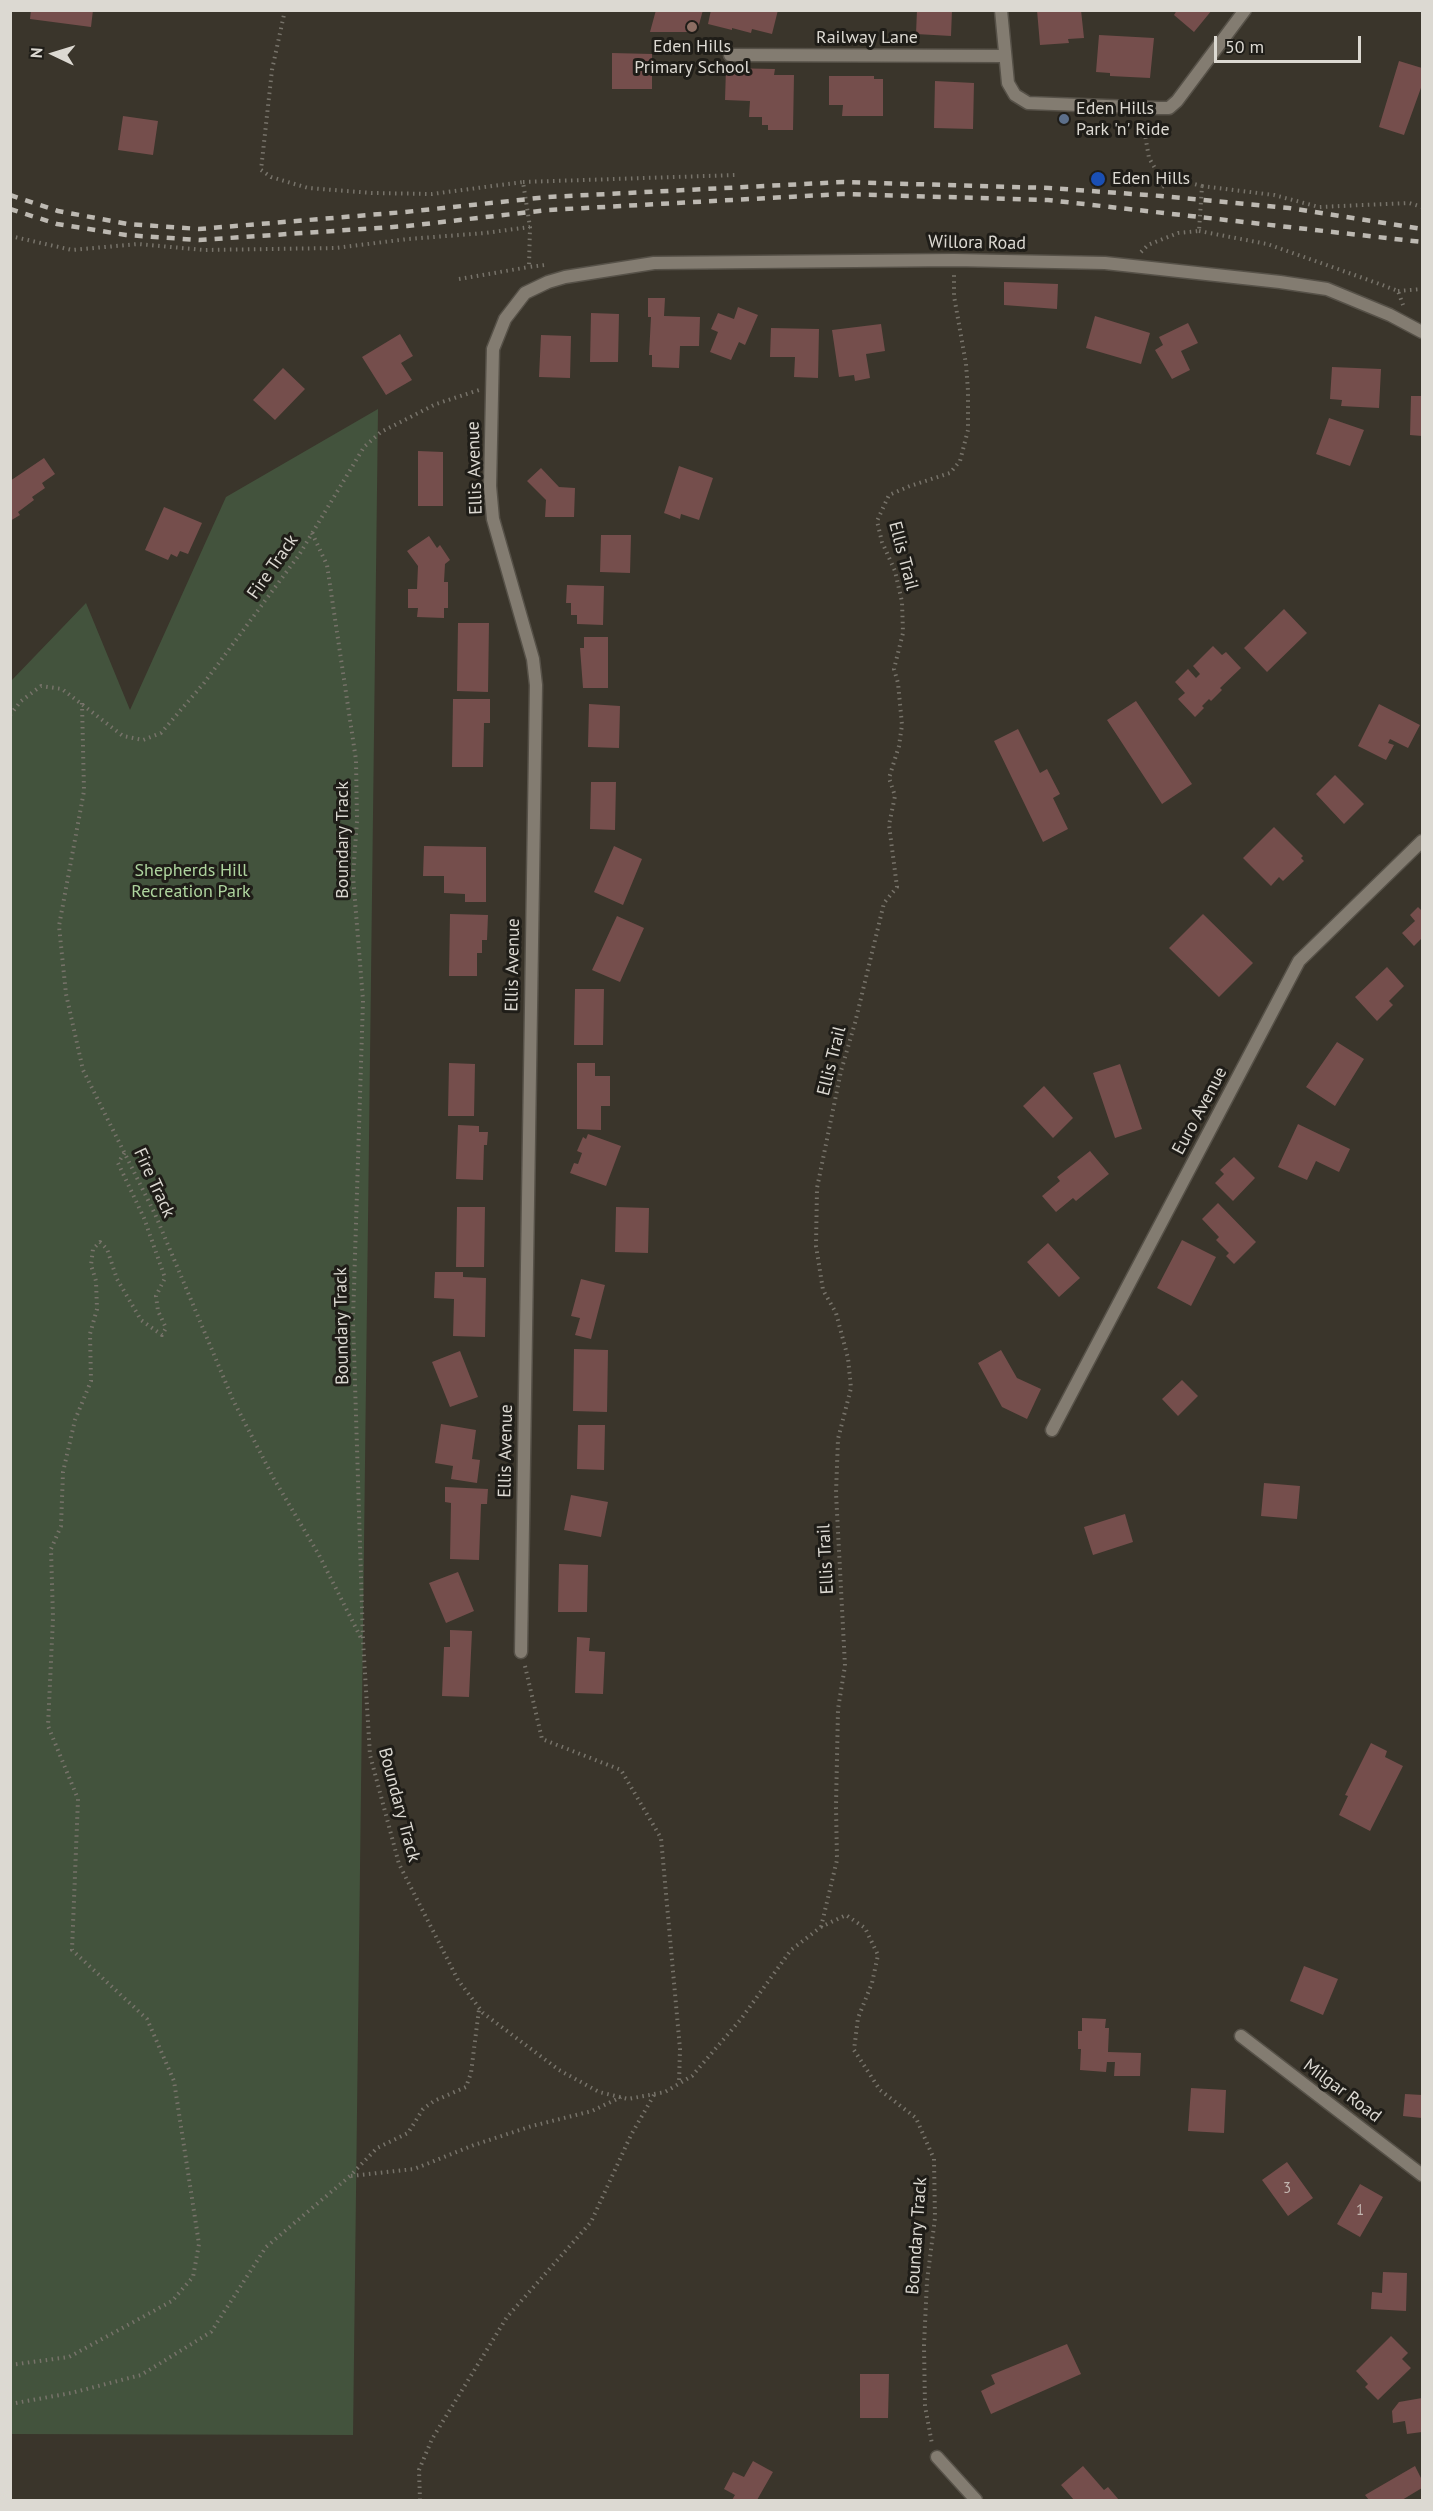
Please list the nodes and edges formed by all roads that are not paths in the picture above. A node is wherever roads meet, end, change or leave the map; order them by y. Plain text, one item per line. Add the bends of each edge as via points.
1 (1001, 10) edge
2 (1245, 10) edge
3 (730, 56) dead end
4 (1005, 56) junction
5 (525, 293) joint
6 (1422, 332) edge
7 (1422, 841) edge
8 (1052, 1430) dead end
9 (521, 1652) road end
10 (1241, 2036) dead end
11 (1422, 2175) edge
12 (937, 2457) road end
13 (976, 2500) edge

1 - 4 street
2 - 4 street via 1169,108 1028,102 1015,95 1008,83
3 - 4 street, Railway Lane
5 - 6 street, Willora Road via 565,277 654,263 1105,263 1327,289
5 - 9 street, Ellis Avenue via 505,319 493,349 490,486 493,519 533,659 536,685
7 - 8 street, Euro Avenue via 1299,961
10 - 11 street, Milgar Road
12 - 13 street

